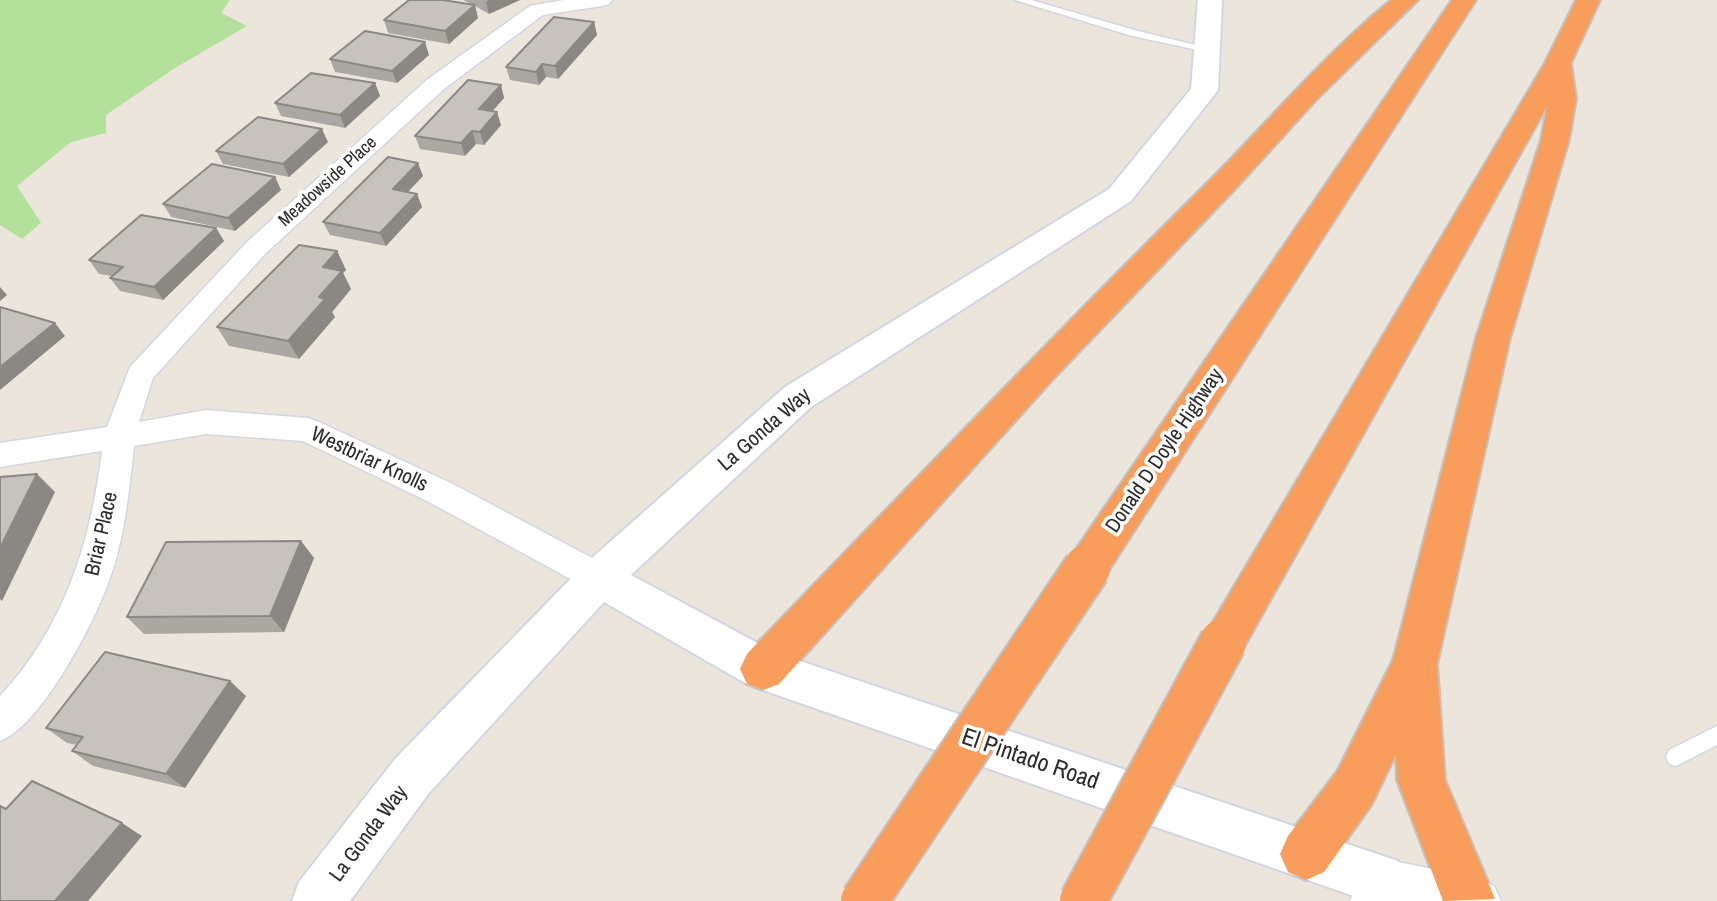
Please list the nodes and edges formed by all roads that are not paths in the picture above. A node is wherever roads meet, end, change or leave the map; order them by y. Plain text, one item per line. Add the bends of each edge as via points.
1 (602, 0) edge
2 (1020, 0) edge
3 (1210, 0) edge
4 (1406, 0) edge
5 (1464, 0) edge
6 (1588, 0) edge
7 (1207, 49) junction
8 (1558, 63) junction
9 (118, 437) junction
10 (0, 456) edge
11 (598, 578) junction
12 (1415, 663) junction
13 (763, 668) junction
14 (0, 723) edge
15 (1717, 735) edge
16 (1676, 757) dead end
17 (1306, 854) junction
18 (1376, 890) edge
19 (1474, 900) edge
20 (318, 901) edge
21 (864, 901) edge
22 (1083, 901) edge

1 - 9 street, Meadowside Place via 537,10 436,84 256,248 140,374
2 - 7 lane
3 - 7 street, La Gonda Way
4 - 13 highway via 1308,92 1042,368
5 - 21 highway, Donald D Doyle Highway, bridge
6 - 8 highway
7 - 11 street, La Gonda Way via 1203,90 1120,195 798,397
8 - 12 highway via 1562,99 1555,140 1493,338
8 - 22 highway, bridge via 1223,642
9 - 10 street
9 - 11 street, Westbriar Knolls via 206,422 308,430 441,493
9 - 14 street, Briar Place via 112,504 89,588 38,682
11 - 13 street, El Pintado Road
11 - 20 street, La Gonda Way via 412,776
12 - 17 highway via 1355,787
12 - 19 highway via 1421,780
13 - 17 street, El Pintado Road
15 - 16 lane
17 - 18 street, El Pintado Road
18 - 19 street, El Pintado Road

